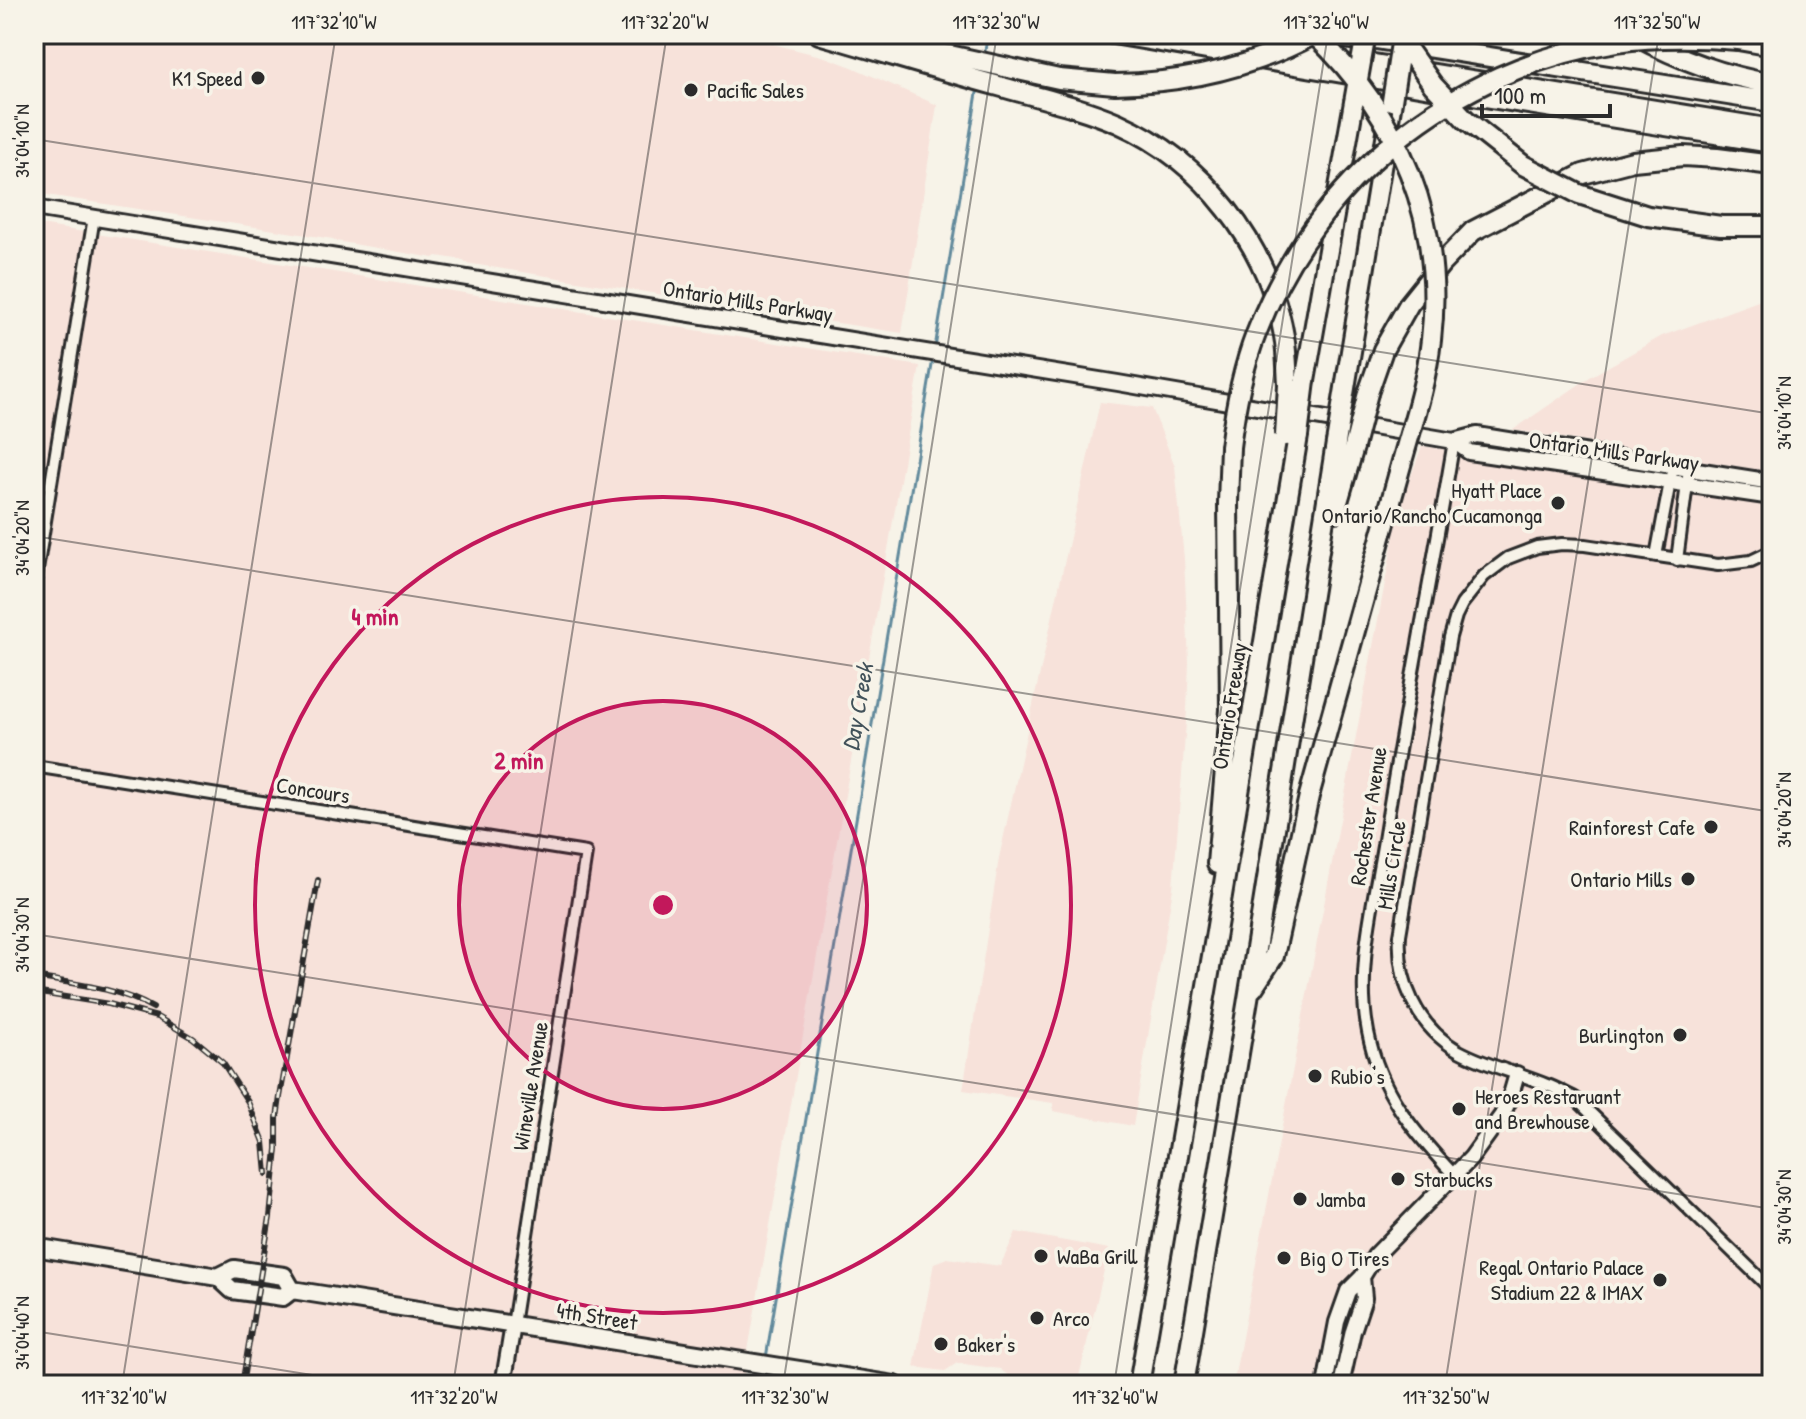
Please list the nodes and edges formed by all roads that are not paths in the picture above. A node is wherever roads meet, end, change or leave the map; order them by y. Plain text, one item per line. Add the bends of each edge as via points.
1 (819, 34) edge
2 (855, 34) edge
3 (1113, 34) edge
4 (1189, 34) edge
5 (1314, 34) edge
6 (1345, 34) edge
7 (1366, 34) edge
8 (1400, 34) edge
9 (1632, 34) edge
10 (1772, 46) edge
11 (960, 66) junction
12 (1772, 84) edge
13 (1772, 102) edge
14 (1772, 129) edge
15 (1772, 143) edge
16 (1772, 165) edge
17 (34, 208) edge
18 (94, 217) junction
19 (1772, 226) edge
20 (1297, 383) junction
21 (1454, 441) junction
22 (1345, 445) junction
23 (1673, 466) junction
24 (1688, 476) junction
25 (1670, 481) junction
26 (1772, 482) edge
27 (1772, 497) edge
28 (1772, 551) edge
29 (1656, 556) junction
30 (1677, 560) junction
31 (34, 589) edge
32 (34, 766) edge
33 (586, 853) joint
34 (1213, 950) junction
35 (1249, 993) junction
36 (1517, 1074) junction
37 (1454, 1175) junction
38 (34, 1247) edge
39 (1362, 1277) junction
40 (1772, 1290) edge
41 (513, 1325) junction
42 (503, 1385) edge
43 (895, 1385) edge
44 (1135, 1385) edge
45 (1184, 1385) edge
46 (1325, 1385) edge
47 (1341, 1385) edge

1 - 11 highway
2 - 11 highway
3 - 15 highway
4 - 14 highway
5 - 11 highway, bridge via 1238,67 1174,81 1115,84
5 - 35 highway, bridge via 1364,89 1402,154 1426,229 1434,303 1424,376 1309,796 1274,956
6 - 13 highway
7 - 20 highway, Ontario Freeway, bridge
8 - 19 highway, bridge via 1433,85 1466,120 1523,165 1579,194 1648,216 1721,226
8 - 22 highway, bridge via 1345,388
9 - 12 highway via 1688,60
10 - 34 highway, bridge via 1695,37 1617,42 1570,52 1477,87 1412,127 1354,178 1287,268 1251,348 1230,447 1230,710
11 - 20 highway via 1001,87 1121,125 1185,165 1241,229 1278,310
16 - 22 highway, bridge via 1683,156 1633,161 1583,174 1473,231 1409,304 1383,350
17 - 18 main road, Ontario Mills Parkway
18 - 21 main road, Ontario Mills Parkway
18 - 31 street
20 - 34 highway, Ontario Freeway, bridge via 1285,517
21 - 23 main road, Ontario Mills Parkway via 1477,435
21 - 25 main road, Ontario Mills Parkway via 1469,452
21 - 37 street, Rochester Avenue via 1408,692 1363,992 1382,1077 1417,1135
22 - 35 highway via 1316,580
23 - 24 main road, Ontario Mills Parkway
23 - 25 street
24 - 25 main road, Ontario Mills Parkway
24 - 26 main road, Ontario Mills Parkway
24 - 27 main road, Ontario Mills Parkway
24 - 30 street
25 - 29 street
28 - 30 street, Mills Circle via 1726,565
29 - 30 street, Mills Circle
29 - 36 street, Mills Circle via 1562,544 1522,552 1477,584 1462,604 1450,637 1400,935 1401,967 1410,997 1432,1030 1460,1051
32 - 33 street, Concours
33 - 41 street, Wineville Avenue
34 - 44 highway, Ontario Freeway
35 - 45 highway
36 - 37 main road via 1491,1132
36 - 40 street, Mills Circle via 1575,1098
37 - 39 main road via 1375,1256
38 - 41 main road, 4th Street via 218,1277 234,1269 284,1276 292,1290
39 - 46 main road via 1348,1291 1337,1322
39 - 47 main road via 1364,1298
41 - 42 main road
41 - 43 main road, 4th Street

